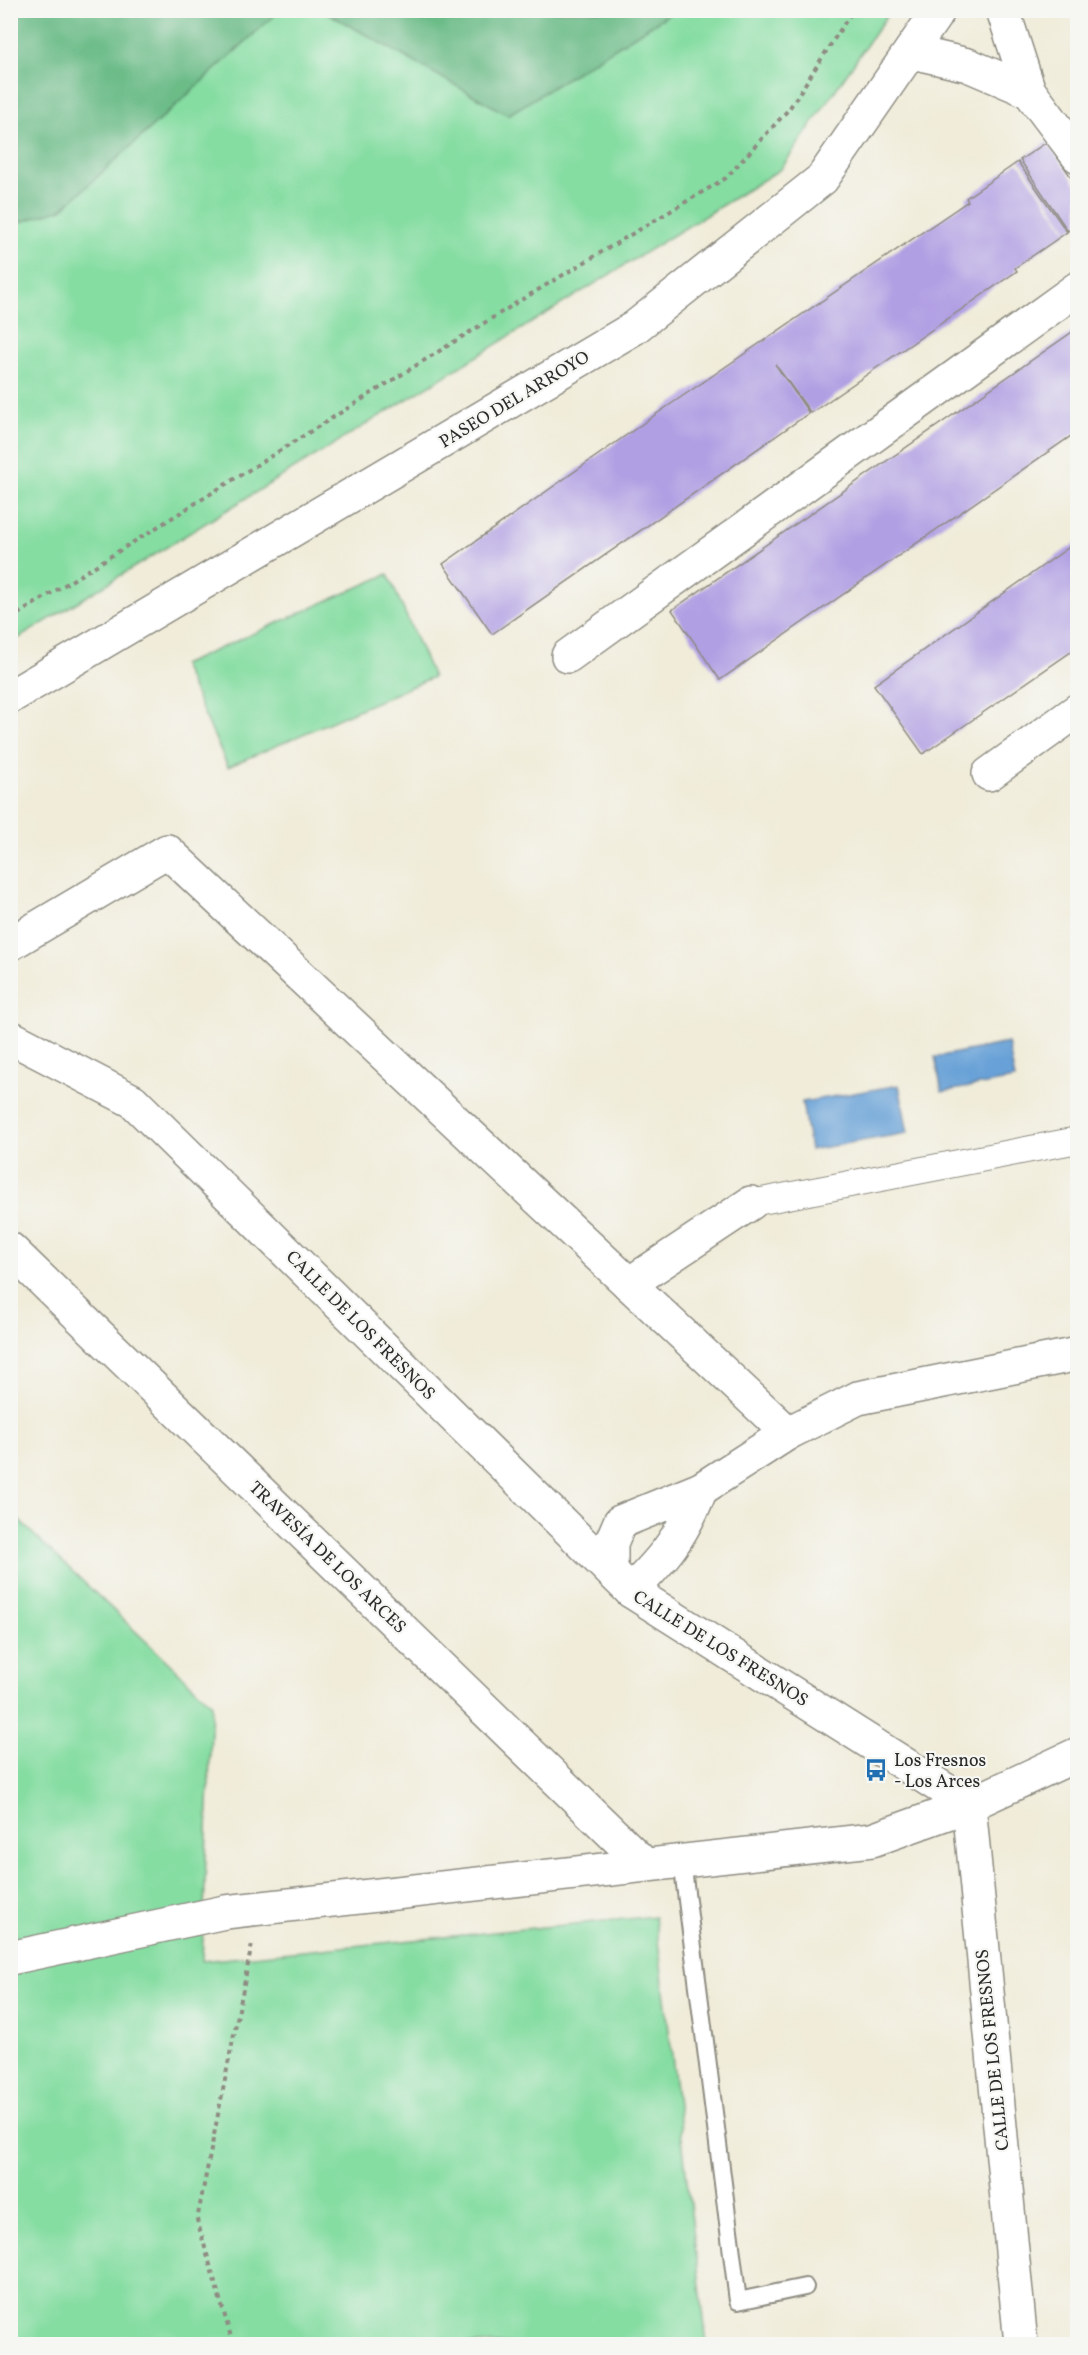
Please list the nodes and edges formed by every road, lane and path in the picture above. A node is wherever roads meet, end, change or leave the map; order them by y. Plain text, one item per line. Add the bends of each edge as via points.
1 (852, 10) edge
2 (939, 10) edge
3 (1003, 10) edge
4 (912, 52) junction
5 (1029, 91) junction
6 (1077, 156) edge
7 (1077, 288) edge
8 (10, 619) edge
9 (568, 656) dead end
10 (10, 697) edge
11 (1077, 710) edge
12 (989, 774) dead end
13 (10, 944) edge
14 (10, 1037) edge
15 (1077, 1140) edge
16 (751, 1203) joint
17 (10, 1249) edge
18 (629, 1284) junction
19 (1077, 1354) edge
20 (788, 1433) junction
21 (701, 1489) junction
22 (621, 1582) junction
23 (1077, 1754) edge
24 (969, 1805) junction
25 (682, 1861) junction
26 (645, 1865) junction
27 (259, 1908) junction
28 (10, 1958) edge
29 (805, 2287) dead end
30 (233, 2344) edge
31 (1021, 2344) edge

1 - 8 path via 789,109 726,178 521,300
2 - 4 street, PASEO DEL ARROYO
3 - 5 street
4 - 5 street via 968,65
4 - 10 street, PASEO DEL ARROYO via 822,179 634,328
5 - 6 street
7 - 9 street
11 - 12 street
13 - 18 street via 167,851
14 - 22 street, CALLE DE LOS FRESNOS via 133,1101
15 - 16 street
16 - 18 street
17 - 26 street, TRAVESÍA DE LOS ARCES
18 - 20 street
19 - 20 street via 858,1398
20 - 21 street
21 - 22 street via 686,1527 660,1563
21 - 22 street via 620,1521 611,1543
22 - 24 street, CALLE DE LOS FRESNOS
23 - 24 street
24 - 25 street via 872,1840
24 - 31 street, CALLE DE LOS FRESNOS
25 - 26 street
25 - 29 lane via 738,2301
26 - 27 street
27 - 28 street
27 - 30 path via 197,2220

